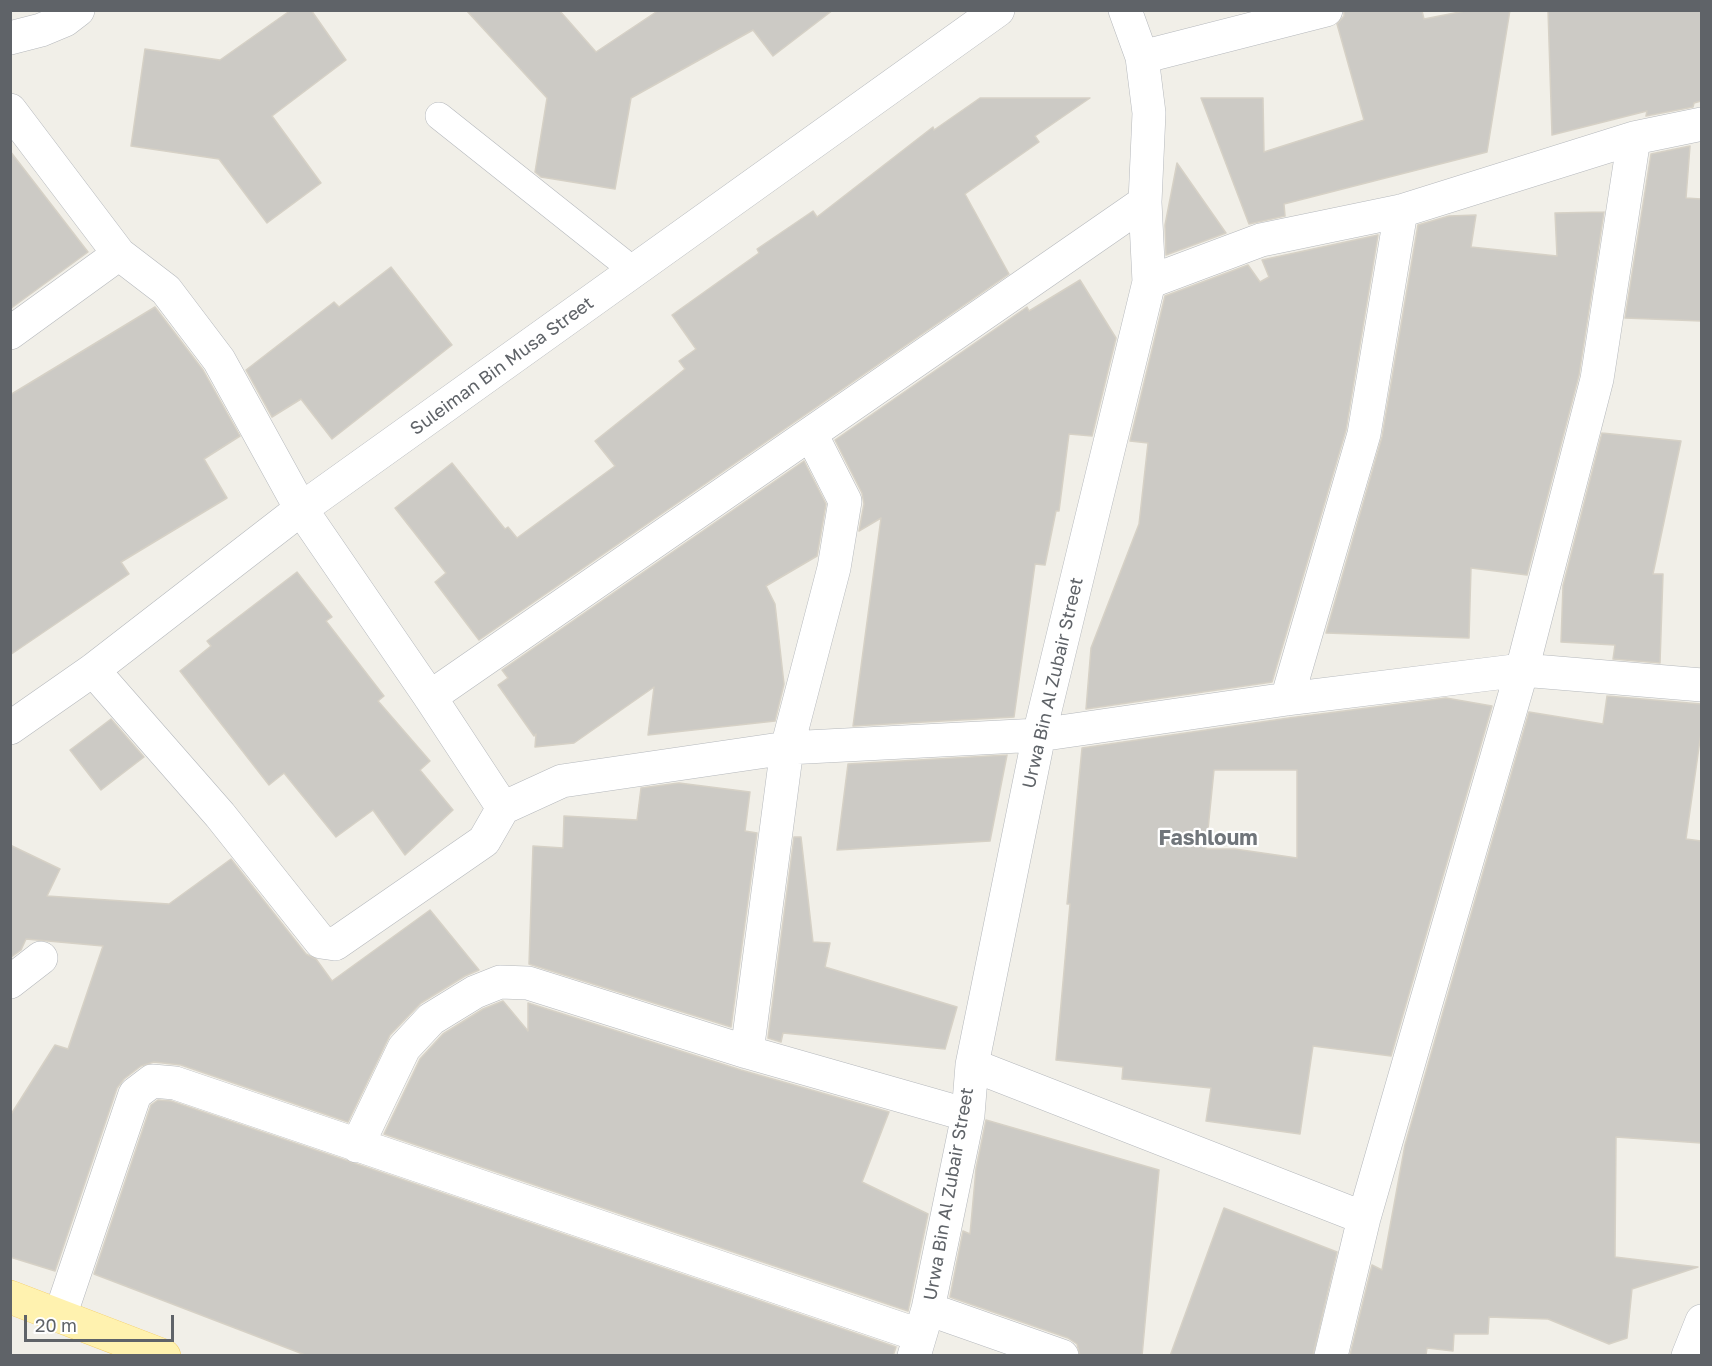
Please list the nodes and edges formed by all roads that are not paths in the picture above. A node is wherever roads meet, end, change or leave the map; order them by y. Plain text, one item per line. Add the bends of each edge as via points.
1 (78, 10) edge
2 (998, 10) edge
3 (1125, 10) edge
4 (1326, 10) edge
5 (10, 38) edge
6 (1143, 57) junction
7 (10, 110) edge
8 (439, 116) dead end
9 (1701, 124) edge
10 (1634, 138) junction
11 (1145, 202) junction
12 (1401, 212) junction
13 (119, 254) junction
14 (634, 271) junction
15 (1149, 282) junction
16 (10, 333) edge
17 (811, 434) junction
18 (301, 509) junction
19 (93, 670) junction
20 (1522, 670) junction
21 (1701, 686) edge
22 (430, 697) junction
23 (1287, 699) junction
24 (10, 728) edge
25 (1039, 735) junction
26 (787, 748) junction
27 (503, 808) junction
28 (41, 958) dead end
29 (10, 982) edge
30 (747, 1052) junction
31 (972, 1065) junction
32 (968, 1115) junction
33 (357, 1146) junction
34 (1364, 1218) junction
35 (10, 1297) edge
36 (60, 1316) junction
37 (1701, 1321) edge
38 (920, 1333) edge
39 (164, 1356) edge
40 (1062, 1356) edge
41 (1331, 1356) edge
42 (1688, 1356) edge

1 - 5 street via 41,30
2 - 14 street, Suleiman Bin Musa Street
3 - 6 street, Urwa Bin Al Zubair Street
4 - 6 street
6 - 11 street, Urwa Bin Al Zubair Street via 1149,112
7 - 13 street
8 - 14 lane
9 - 10 street
10 - 12 street
10 - 20 street via 1597,379
11 - 15 street, Urwa Bin Al Zubair Street
11 - 17 street
12 - 15 street via 1261,240
12 - 23 street via 1364,434
13 - 16 street
13 - 18 street via 166,290 219,360
14 - 18 street, Suleiman Bin Musa Street
15 - 25 street, Urwa Bin Al Zubair Street
17 - 22 street
17 - 26 street via 845,501 834,568
18 - 19 street, Suleiman Bin Musa Street
18 - 22 street
19 - 24 street, Suleiman Bin Musa Street
19 - 27 street via 220,815 321,942 335,944 484,841
20 - 21 street
20 - 23 street
20 - 34 street
22 - 27 street
23 - 25 street
25 - 26 street
25 - 31 street, Urwa Bin Al Zubair Street
26 - 27 street via 562,781
26 - 30 street
28 - 29 street
30 - 32 street
30 - 33 street via 528,982 500,982 475,992 431,1019 404,1048
31 - 32 street, Urwa Bin Al Zubair Street
31 - 34 street
32 - 38 street, Urwa Bin Al Zubair Street
33 - 36 street via 175,1083 152,1081 135,1094
33 - 38 street
34 - 41 street
35 - 36 main road
36 - 39 main road
37 - 42 street
38 - 40 street

